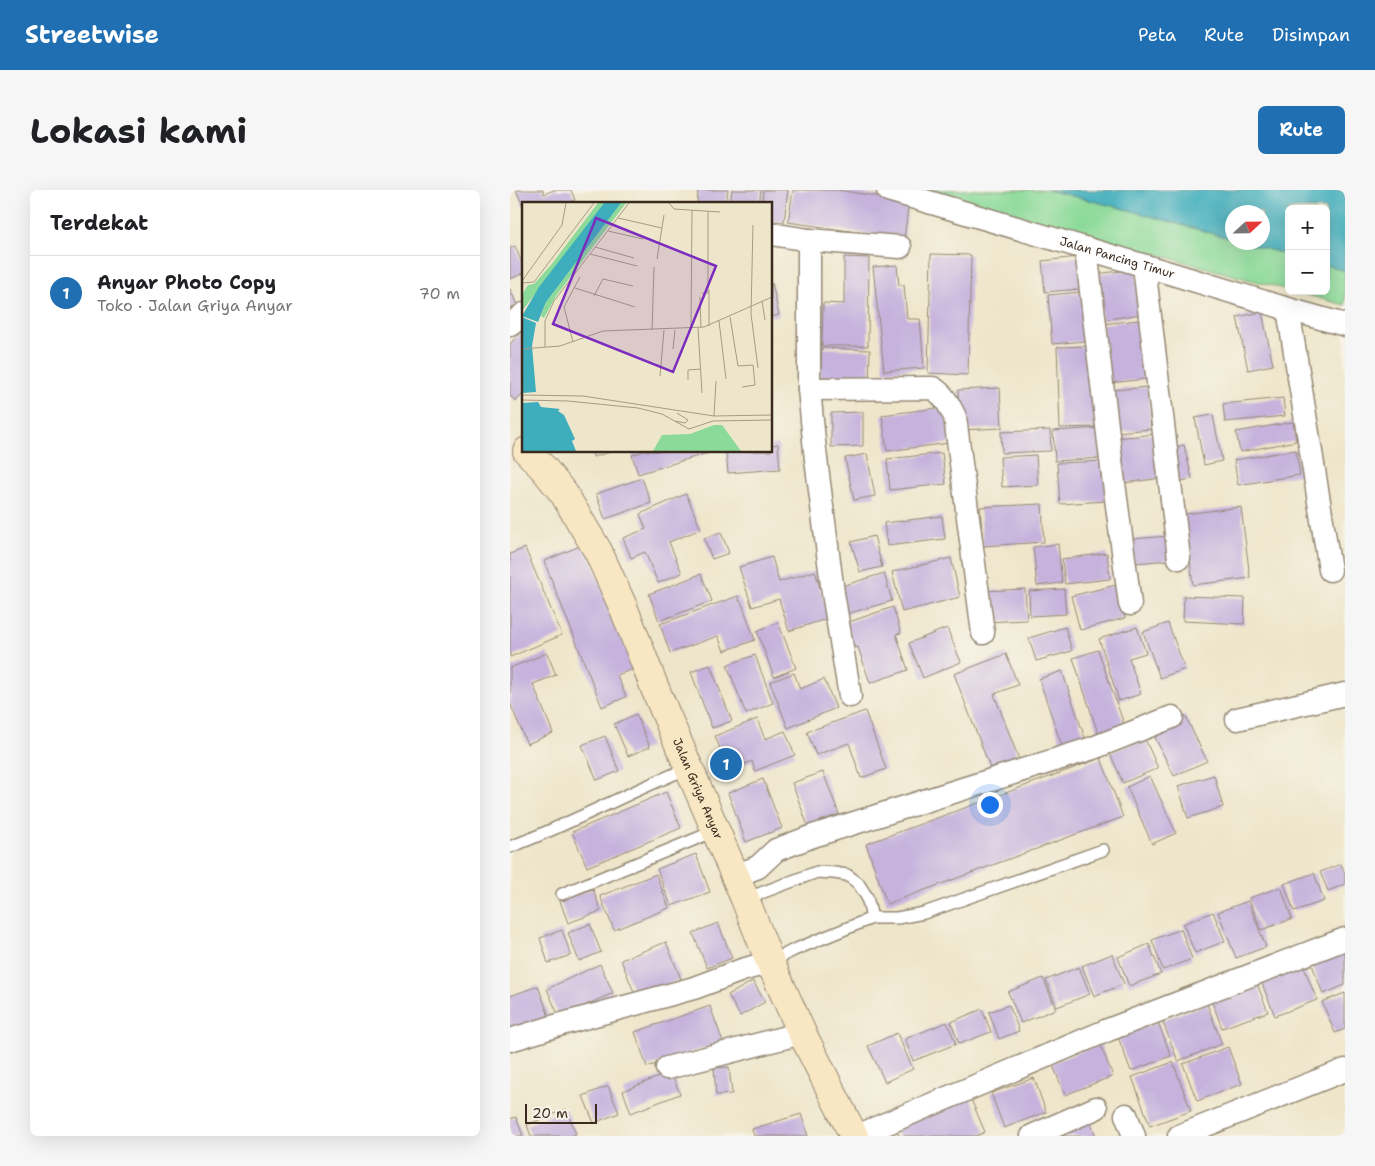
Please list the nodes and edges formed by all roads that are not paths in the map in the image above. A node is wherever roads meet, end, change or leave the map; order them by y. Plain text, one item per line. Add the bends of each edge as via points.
1 (888, 190) edge
2 (772, 234) edge
3 (809, 240) junction
4 (900, 247) dead end
5 (1086, 249) junction
6 (1144, 266) junction
7 (1288, 309) junction
8 (522, 316) edge
9 (510, 325) edge
10 (1345, 325) edge
11 (809, 389) junction
12 (510, 434) edge
13 (522, 446) edge
14 (528, 452) edge
15 (1179, 558) dead end
16 (1330, 570) dead end
17 (1130, 604) dead end
18 (983, 633) dead end
19 (1345, 694) edge
20 (850, 696) dead end
21 (1172, 717) dead end
22 (1237, 719) dead end
23 (689, 768) junction
24 (715, 831) junction
25 (510, 847) edge
26 (1103, 850) dead end
27 (740, 887) junction
28 (562, 894) dead end
29 (872, 918) junction
30 (1345, 939) edge
31 (770, 962) junction
32 (802, 1033) junction
33 (510, 1040) edge
34 (667, 1068) dead end
35 (1345, 1070) edge
36 (1096, 1108) dead end
37 (1126, 1115) dead end
38 (1241, 1120) dead end
39 (855, 1136) edge
40 (1032, 1136) edge
41 (1134, 1136) edge
42 (1179, 1136) edge
43 (1200, 1136) edge

1 - 5 street, Jalan Pancing Timur
2 - 3 street
3 - 4 street
3 - 11 street
5 - 6 street, Jalan Pancing Timur
5 - 17 street
6 - 7 street, Jalan Pancing Timur
6 - 15 street
7 - 10 street, Jalan Pancing Timur
7 - 16 street
8 - 9 street
11 - 18 street via 934,388 949,404 955,417
11 - 20 street via 833,593
12 - 13 street
14 - 23 street, Jalan Griya Anyar via 564,494 598,551
19 - 22 street
21 - 27 street via 1094,748 776,850
23 - 24 street, Jalan Griya Anyar
23 - 25 lane
24 - 27 street, Jalan Griya Anyar
24 - 28 lane
26 - 29 lane via 924,913
27 - 29 lane via 817,872 847,875 858,883 867,898
27 - 31 street, Jalan Griya Anyar
29 - 31 lane
30 - 39 street via 1108,1030
31 - 32 street, Jalan Griya Anyar
31 - 33 street via 694,988
32 - 34 street
32 - 39 street, Jalan Griya Anyar
35 - 42 street
36 - 40 street
37 - 41 street
38 - 43 street

